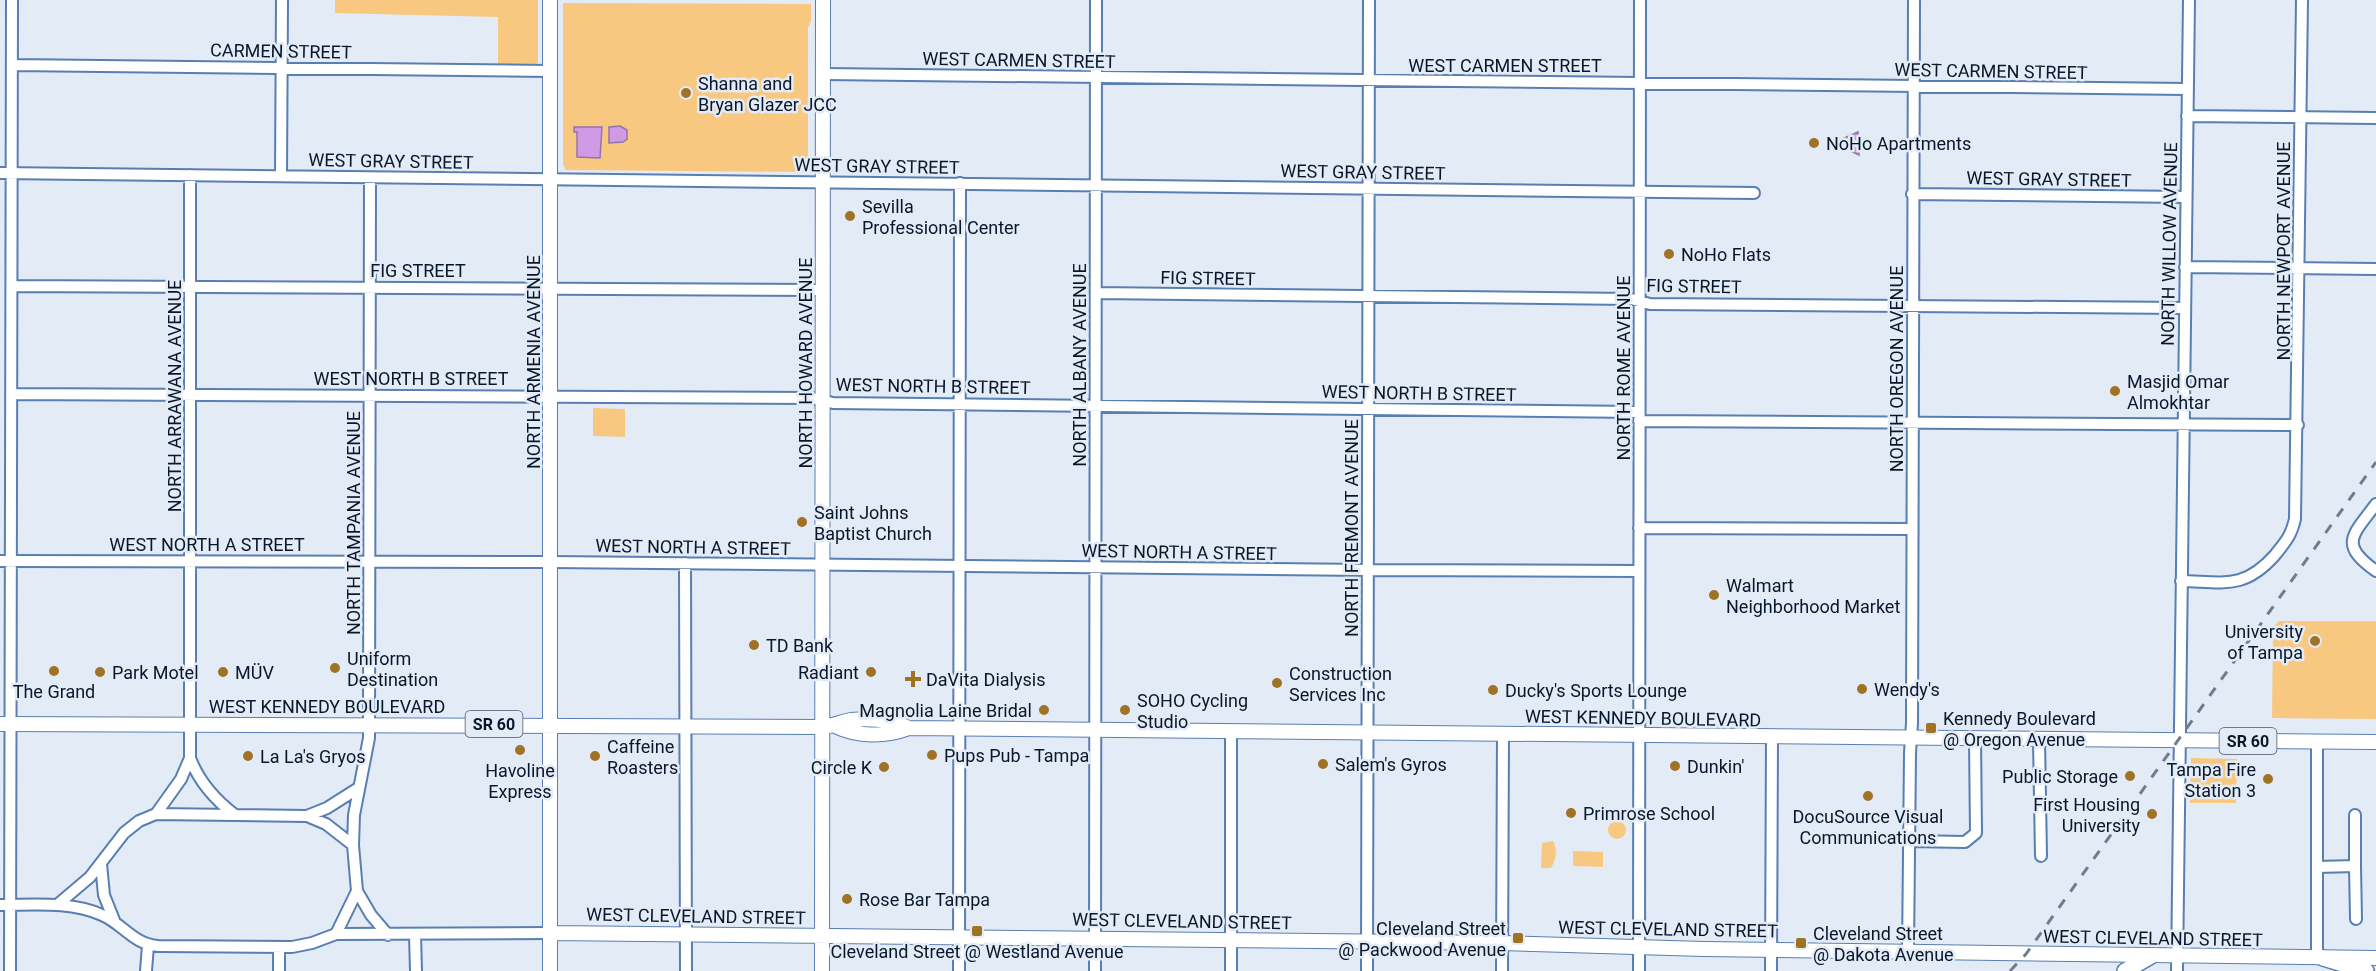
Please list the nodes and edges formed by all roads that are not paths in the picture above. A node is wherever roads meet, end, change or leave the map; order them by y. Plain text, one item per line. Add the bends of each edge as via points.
1 (12, 0) edge
2 (282, 0) edge
3 (550, 0) edge
4 (823, 0) edge
5 (1096, 0) edge
6 (1369, 0) edge
7 (1640, 0) edge
8 (1914, 0) edge
9 (2189, 0) edge
10 (2302, 0) edge
11 (12, 65) junction
12 (282, 68) junction
13 (550, 71) junction
14 (823, 74) junction
15 (1096, 77) junction
16 (1368, 80) junction
17 (1640, 82) junction
18 (1912, 87) junction
19 (2187, 89) junction
20 (2187, 116) junction
21 (2300, 117) junction
22 (2376, 118) edge
23 (0, 173) edge
24 (12, 173) junction
25 (190, 175) junction
26 (281, 176) junction
27 (370, 178) junction
28 (550, 179) junction
29 (823, 182) junction
30 (960, 183) junction
31 (1096, 184) junction
32 (1368, 188) junction
33 (1639, 192) junction
34 (1754, 193) dead end
35 (1912, 194) junction
36 (2186, 197) junction
37 (2185, 267) junction
38 (2300, 268) junction
39 (2376, 269) edge
40 (12, 286) junction
41 (191, 286) junction
42 (370, 286) junction
43 (551, 288) junction
44 (823, 290) junction
45 (1096, 293) junction
46 (1368, 296) junction
47 (1639, 302) junction
48 (1911, 305) junction
49 (2184, 308) junction
50 (6, 360) edge
51 (11, 394) junction
52 (191, 394) junction
53 (369, 395) junction
54 (551, 396) junction
55 (823, 400) junction
56 (959, 404) junction
57 (1095, 405) junction
58 (1368, 408) junction
59 (1639, 416) junction
60 (1913, 423) junction
61 (2183, 424) junction
62 (2298, 425) junction
63 (2376, 504) edge
64 (1639, 528) junction
65 (1912, 529) junction
66 (190, 560) junction
67 (5, 561) edge
68 (369, 561) junction
69 (550, 562) junction
70 (686, 563) junction
71 (823, 564) junction
72 (959, 566) junction
73 (1095, 567) junction
74 (1368, 570) junction
75 (1639, 571) junction
76 (2376, 571) edge
77 (2181, 581) junction
78 (5, 724) edge
79 (190, 724) junction
80 (369, 724) junction
81 (550, 724) junction
82 (686, 726) junction
83 (828, 727) junction
84 (958, 729) junction
85 (1095, 730) junction
86 (1231, 732) junction
87 (1367, 733) junction
88 (1503, 734) junction
89 (1638, 736) junction
90 (1772, 737) junction
91 (1911, 738) junction
92 (1976, 739) junction
93 (2039, 740) junction
94 (2179, 741) junction
95 (2318, 742) junction
96 (2376, 742) edge
97 (190, 758) junction
98 (357, 789) junction
99 (156, 814) junction
100 (235, 815) junction
101 (2355, 815) dead end
102 (306, 816) junction
103 (1909, 841) junction
104 (352, 845) junction
105 (2041, 856) dead end
106 (101, 864) junction
107 (2355, 866) junction
108 (2317, 867) junction
109 (357, 891) junction
110 (5, 905) edge
111 (57, 905) junction
112 (2356, 919) dead end
113 (114, 921) junction
114 (550, 933) junction
115 (336, 934) junction
116 (388, 934) junction
117 (415, 934) junction
118 (686, 934) junction
119 (822, 936) junction
120 (959, 937) junction
121 (1095, 939) junction
122 (1232, 940) junction
123 (1367, 941) junction
124 (1502, 943) junction
125 (148, 945) junction
126 (279, 947) junction
127 (1639, 948) junction
128 (1771, 950) junction
129 (1908, 953) junction
130 (2151, 956) junction
131 (2320, 958) junction
132 (2376, 958) edge
133 (2177, 964) edge
134 (10, 971) edge
135 (146, 971) edge
136 (279, 971) edge
137 (416, 971) edge
138 (550, 971) edge
139 (686, 971) edge
140 (822, 971) edge
141 (959, 971) edge
142 (1095, 971) edge
143 (1232, 971) edge
144 (1367, 971) edge
145 (1502, 971) edge
146 (1639, 971) edge
147 (1771, 971) edge
148 (2125, 971) edge
149 (2366, 971) edge

1 - 11 street
2 - 12 street
3 - 13 main road, NORTH ARMENIA AVENUE
4 - 14 main road, NORTH HOWARD AVENUE
5 - 15 street, NORTH ALBANY AVENUE
6 - 16 street, NORTH FREMONT AVENUE
7 - 17 street, NORTH ROME AVENUE
8 - 18 street, NORTH OREGON AVENUE
9 - 19 street, NORTH WILLOW AVENUE
10 - 21 street, NORTH NEWPORT AVENUE
11 - 12 street, CARMEN STREET
11 - 24 street
12 - 13 street, CARMEN STREET
12 - 26 street
13 - 28 main road, NORTH ARMENIA AVENUE
14 - 15 street, WEST CARMEN STREET
14 - 29 main road, NORTH HOWARD AVENUE
15 - 16 street, WEST CARMEN STREET
15 - 31 street, NORTH ALBANY AVENUE
16 - 17 street, WEST CARMEN STREET
16 - 32 street, NORTH FREMONT AVENUE
17 - 18 street, WEST CARMEN STREET
17 - 33 street, NORTH ROME AVENUE
18 - 19 street, WEST CARMEN STREET
18 - 35 street, NORTH OREGON AVENUE
19 - 20 street, NORTH WILLOW AVENUE
20 - 21 street
20 - 36 street, NORTH WILLOW AVENUE
21 - 22 street
21 - 38 street, NORTH NEWPORT AVENUE
23 - 24 street, WEST GRAY STREET
24 - 25 street, WEST GRAY STREET
24 - 40 street
25 - 26 street, WEST GRAY STREET
25 - 41 street, NORTH ARRAWANA AVENUE
26 - 27 street, WEST GRAY STREET
27 - 28 street, WEST GRAY STREET
27 - 42 street, NORTH TAMPANIA AVENUE
28 - 29 street, WEST GRAY STREET
28 - 43 main road, NORTH ARMENIA AVENUE
29 - 30 street, WEST GRAY STREET
29 - 44 main road, NORTH HOWARD AVENUE
30 - 31 street, WEST GRAY STREET
30 - 56 street
31 - 32 street, WEST GRAY STREET
31 - 45 street, NORTH ALBANY AVENUE
32 - 33 street, WEST GRAY STREET
32 - 46 street, NORTH FREMONT AVENUE
33 - 34 street, WEST GRAY STREET
33 - 47 street, NORTH ROME AVENUE
35 - 36 street, WEST GRAY STREET
35 - 48 street, NORTH OREGON AVENUE
36 - 37 street, NORTH WILLOW AVENUE
37 - 38 street
37 - 49 street, NORTH WILLOW AVENUE
38 - 39 street
38 - 62 street, NORTH NEWPORT AVENUE
40 - 41 street, FIG STREET
40 - 50 street
41 - 42 street, FIG STREET
41 - 52 street, NORTH ARRAWANA AVENUE
42 - 43 street, FIG STREET
42 - 53 street, NORTH TAMPANIA AVENUE
43 - 44 street, FIG STREET
43 - 54 main road, NORTH ARMENIA AVENUE
44 - 55 main road, NORTH HOWARD AVENUE
45 - 46 street, FIG STREET
45 - 57 street, NORTH ALBANY AVENUE
46 - 47 street, FIG STREET
46 - 58 street, NORTH FREMONT AVENUE
47 - 48 street, FIG STREET
47 - 59 street, NORTH ROME AVENUE
48 - 49 street, FIG STREET
48 - 60 street, NORTH OREGON AVENUE
49 - 61 street, NORTH WILLOW AVENUE
50 - 51 street
51 - 52 street, WEST NORTH B STREET
51 - 67 street
52 - 53 street, WEST NORTH B STREET
52 - 66 street, NORTH ARRAWANA AVENUE
53 - 54 street, WEST NORTH B STREET
53 - 68 street, NORTH TAMPANIA AVENUE
54 - 55 street, WEST NORTH B STREET
54 - 69 main road, NORTH ARMENIA AVENUE
55 - 56 street, WEST NORTH B STREET
55 - 71 main road, NORTH HOWARD AVENUE
56 - 57 street, WEST NORTH B STREET
56 - 72 street
57 - 58 street, WEST NORTH B STREET
57 - 73 street, NORTH ALBANY AVENUE
58 - 59 street, WEST NORTH B STREET
58 - 74 street, NORTH FREMONT AVENUE
59 - 60 street, WEST NORTH B STREET
59 - 64 street, NORTH ROME AVENUE
60 - 61 street, WEST NORTH B STREET
60 - 65 street, NORTH OREGON AVENUE
61 - 62 street, WEST NORTH B STREET
61 - 77 street, NORTH WILLOW AVENUE
62 - 77 street, NORTH NEWPORT AVENUE via 2291,536 2256,574 2240,581
63 - 76 street via 2355,533 2352,544 2357,556
64 - 65 street
64 - 75 street, NORTH ROME AVENUE
65 - 91 street, NORTH OREGON AVENUE
66 - 67 street, WEST NORTH A STREET
66 - 68 street, WEST NORTH A STREET
66 - 79 street, NORTH ARRAWANA AVENUE
67 - 78 street
68 - 69 street, WEST NORTH A STREET
68 - 80 street, NORTH TAMPANIA AVENUE
69 - 70 street, WEST NORTH A STREET
69 - 81 main road, NORTH ARMENIA AVENUE
70 - 71 street, WEST NORTH A STREET
70 - 82 street
71 - 72 street, WEST NORTH A STREET
71 - 83 main road, NORTH HOWARD AVENUE
72 - 73 street, WEST NORTH A STREET
72 - 84 street
73 - 74 street, WEST NORTH A STREET
73 - 85 street, NORTH ALBANY AVENUE
74 - 75 street, WEST NORTH A STREET
74 - 87 street, NORTH FREMONT AVENUE
75 - 89 street, NORTH ROME AVENUE
77 - 94 street, NORTH WILLOW AVENUE
78 - 79 main road, WEST KENNEDY BOULEVARD / SR 60
78 - 110 street
79 - 80 main road, WEST KENNEDY BOULEVARD / SR 60
79 - 97 street, NORTH ARRAWANA AVENUE
80 - 81 main road, WEST KENNEDY BOULEVARD / SR 60
80 - 98 street, NORTH TAMPANIA AVENUE
81 - 82 main road, WEST KENNEDY BOULEVARD / SR 60
81 - 114 main road, NORTH ARMENIA AVENUE
82 - 83 main road, WEST KENNEDY BOULEVARD / SR 60
82 - 118 street
83 - 84 main road, WEST KENNEDY BOULEVARD / SR 60 via 850,734 893,734 909,728
83 - 119 main road, NORTH HOWARD AVENUE
84 - 85 main road, WEST KENNEDY BOULEVARD / SR 60
84 - 120 street
85 - 86 main road, WEST KENNEDY BOULEVARD / SR 60
85 - 121 street, NORTH ALBANY AVENUE
86 - 87 main road, WEST KENNEDY BOULEVARD / SR 60
86 - 122 street
87 - 88 main road, WEST KENNEDY BOULEVARD / SR 60
87 - 123 street, NORTH FREMONT AVENUE
88 - 89 main road, WEST KENNEDY BOULEVARD / SR 60
88 - 124 street
89 - 90 main road, WEST KENNEDY BOULEVARD / SR 60
89 - 127 street, NORTH ROME AVENUE
90 - 91 main road, WEST KENNEDY BOULEVARD / SR 60
90 - 128 street
91 - 92 main road, WEST KENNEDY BOULEVARD / SR 60
91 - 103 street, NORTH OREGON AVENUE
92 - 93 main road, WEST KENNEDY BOULEVARD / SR 60
92 - 103 street via 1976,833 1965,842
93 - 94 main road, WEST KENNEDY BOULEVARD / SR 60
93 - 105 street
94 - 95 main road, WEST KENNEDY BOULEVARD / SR 60
94 - 133 street, NORTH WILLOW AVENUE
95 - 96 main road, WEST KENNEDY BOULEVARD / SR 60
95 - 108 street
97 - 99 street via 181,779
97 - 100 street via 207,789
98 - 102 street
98 - 104 street, NORTH TAMPANIA AVENUE
99 - 100 street
99 - 106 street via 124,833
100 - 102 street
101 - 107 street
102 - 104 street via 326,825
103 - 129 street, NORTH OREGON AVENUE
104 - 109 street, NORTH TAMPANIA AVENUE
106 - 111 street
106 - 113 street via 104,895
107 - 108 street
107 - 112 street
108 - 131 street
109 - 115 street
109 - 116 street
110 - 111 street
110 - 134 street
111 - 113 street via 95,912
113 - 125 street via 131,937
114 - 117 street, WEST CLEVELAND STREET
114 - 118 main road, WEST CLEVELAND STREET
114 - 138 main road, NORTH ARMENIA AVENUE
115 - 116 street, WEST CLEVELAND STREET
115 - 126 street, WEST CLEVELAND STREET via 312,943
116 - 117 street, WEST CLEVELAND STREET
117 - 137 street
118 - 119 main road, WEST CLEVELAND STREET
118 - 139 street
119 - 120 main road, WEST CLEVELAND STREET
119 - 140 main road, NORTH HOWARD AVENUE
120 - 121 main road, WEST CLEVELAND STREET
120 - 141 street
121 - 122 main road, WEST CLEVELAND STREET
121 - 142 street, NORTH ALBANY AVENUE
122 - 123 main road, WEST CLEVELAND STREET
122 - 143 street
123 - 124 main road, WEST CLEVELAND STREET
123 - 144 street, NORTH FREMONT AVENUE
124 - 127 main road, WEST CLEVELAND STREET
124 - 145 street
125 - 126 street, WEST CLEVELAND STREET
125 - 135 street
126 - 136 street
127 - 128 main road, WEST CLEVELAND STREET
127 - 146 street, NORTH ROME AVENUE
128 - 129 main road, WEST CLEVELAND STREET
128 - 147 street
129 - 130 main road, WEST CLEVELAND STREET
130 - 133 main road, WEST CLEVELAND STREET
130 - 148 highway
131 - 132 main road, WEST CLEVELAND STREET
131 - 133 main road, WEST CLEVELAND STREET
131 - 149 highway

